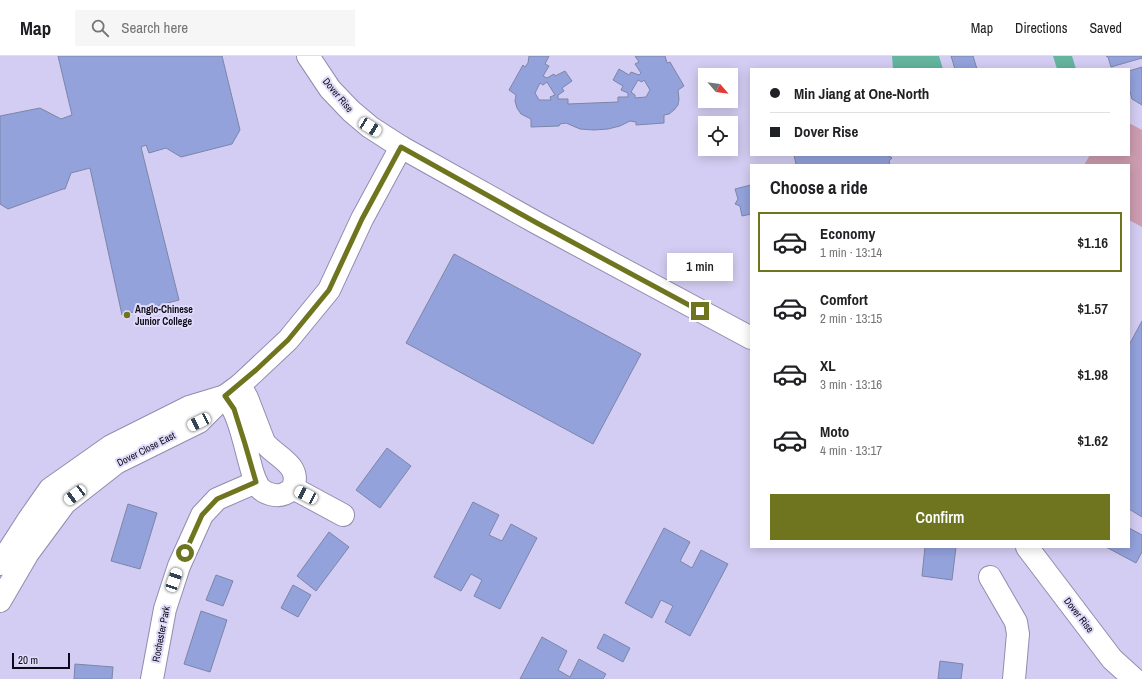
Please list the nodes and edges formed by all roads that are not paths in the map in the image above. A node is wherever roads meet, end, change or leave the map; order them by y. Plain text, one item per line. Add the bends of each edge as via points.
1 (308, 56) edge
2 (401, 147) junction
3 (750, 337) edge
4 (232, 390) junction
5 (256, 482) junction
6 (293, 488) junction
7 (58, 496) junction
8 (343, 514) dead end
9 (1028, 548) edge
10 (0, 564) edge
11 (990, 577) dead end
12 (0, 601) edge
13 (152, 679) edge
14 (1014, 679) edge
15 (1134, 679) edge

1 - 2 street, Dover Rise via 330,89 350,111
2 - 3 street, Dover Rise
2 - 4 street, Dover Close East via 362,219 329,290 288,340
4 - 5 street via 234,409
4 - 6 street via 247,398 264,442 293,469 296,479
4 - 7 street, Dover Close East via 189,407 111,446
5 - 6 street via 260,489 280,496
5 - 13 street, Rochester Park via 217,499 202,515 179,566 164,609
6 - 8 street
7 - 10 street, Dover Close East via 29,519
7 - 12 street, Dover Close East
9 - 15 street, Dover Rise via 1112,659
11 - 14 street via 1016,622 1018,634

